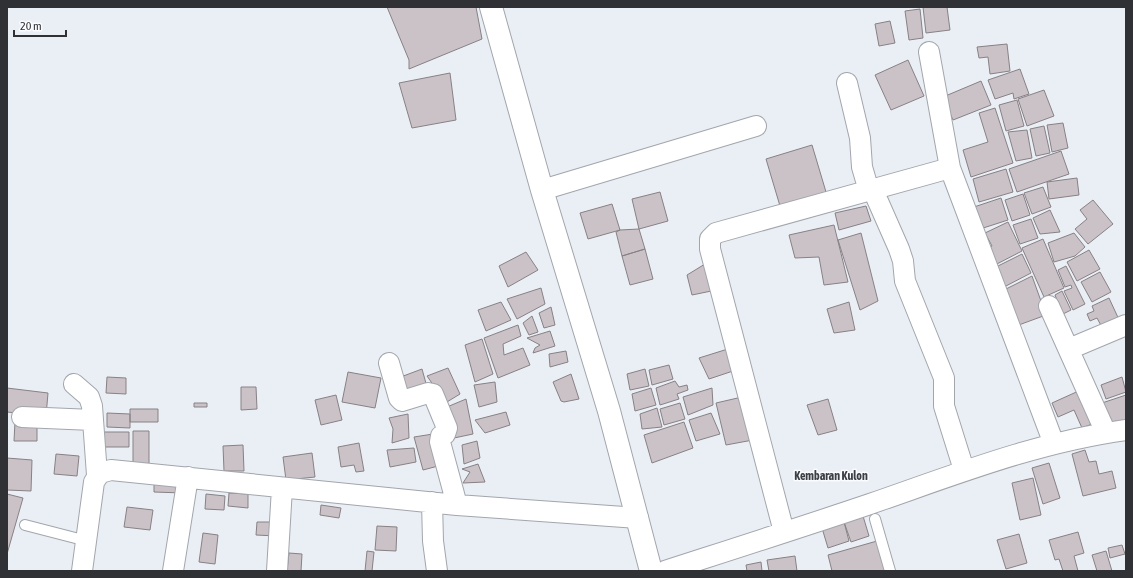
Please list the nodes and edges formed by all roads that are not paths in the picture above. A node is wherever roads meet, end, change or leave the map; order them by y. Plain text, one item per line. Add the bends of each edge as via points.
1 (491, 7) edge
2 (929, 52) dead end
3 (847, 83) dead end
4 (756, 126) dead end
5 (950, 168) junction
6 (542, 190) junction
7 (871, 190) junction
8 (1049, 306) dead end
9 (1126, 325) edge
10 (1069, 349) junction
11 (389, 364) dead end
12 (74, 384) dead end
13 (22, 417) dead end
14 (93, 420) junction
15 (1126, 430) edge
16 (1106, 433) junction
17 (1054, 444) junction
18 (964, 470) junction
19 (97, 475) junction
20 (188, 477) junction
21 (282, 488) junction
22 (432, 502) junction
23 (457, 505) junction
24 (638, 518) junction
25 (875, 519) dead end
26 (25, 525) dead end
27 (784, 532) junction
28 (87, 541) junction
29 (82, 571) edge
30 (173, 571) edge
31 (277, 571) edge
32 (437, 571) edge
33 (651, 571) edge
34 (665, 571) edge
35 (890, 571) edge

1 - 6 main road
2 - 5 street
3 - 7 street via 860,138 862,167
4 - 6 street
5 - 7 street
5 - 17 street
6 - 24 main road via 609,411
7 - 18 street via 899,249 905,281 944,378 944,406
7 - 27 street via 716,233 710,240 710,249
8 - 10 street
9 - 10 street
10 - 16 street
11 - 23 street via 402,401 428,393 433,394 447,428 440,442
12 - 14 street via 89,397
13 - 14 street
14 - 19 street
15 - 16 street
16 - 17 street
17 - 18 street
18 - 27 street
19 - 20 street via 111,470
19 - 28 street
20 - 21 street
20 - 30 street
21 - 22 street
21 - 31 street
22 - 23 street
22 - 32 street
23 - 24 street
24 - 33 main road
25 - 35 lane
26 - 28 lane
27 - 34 street
28 - 29 street

